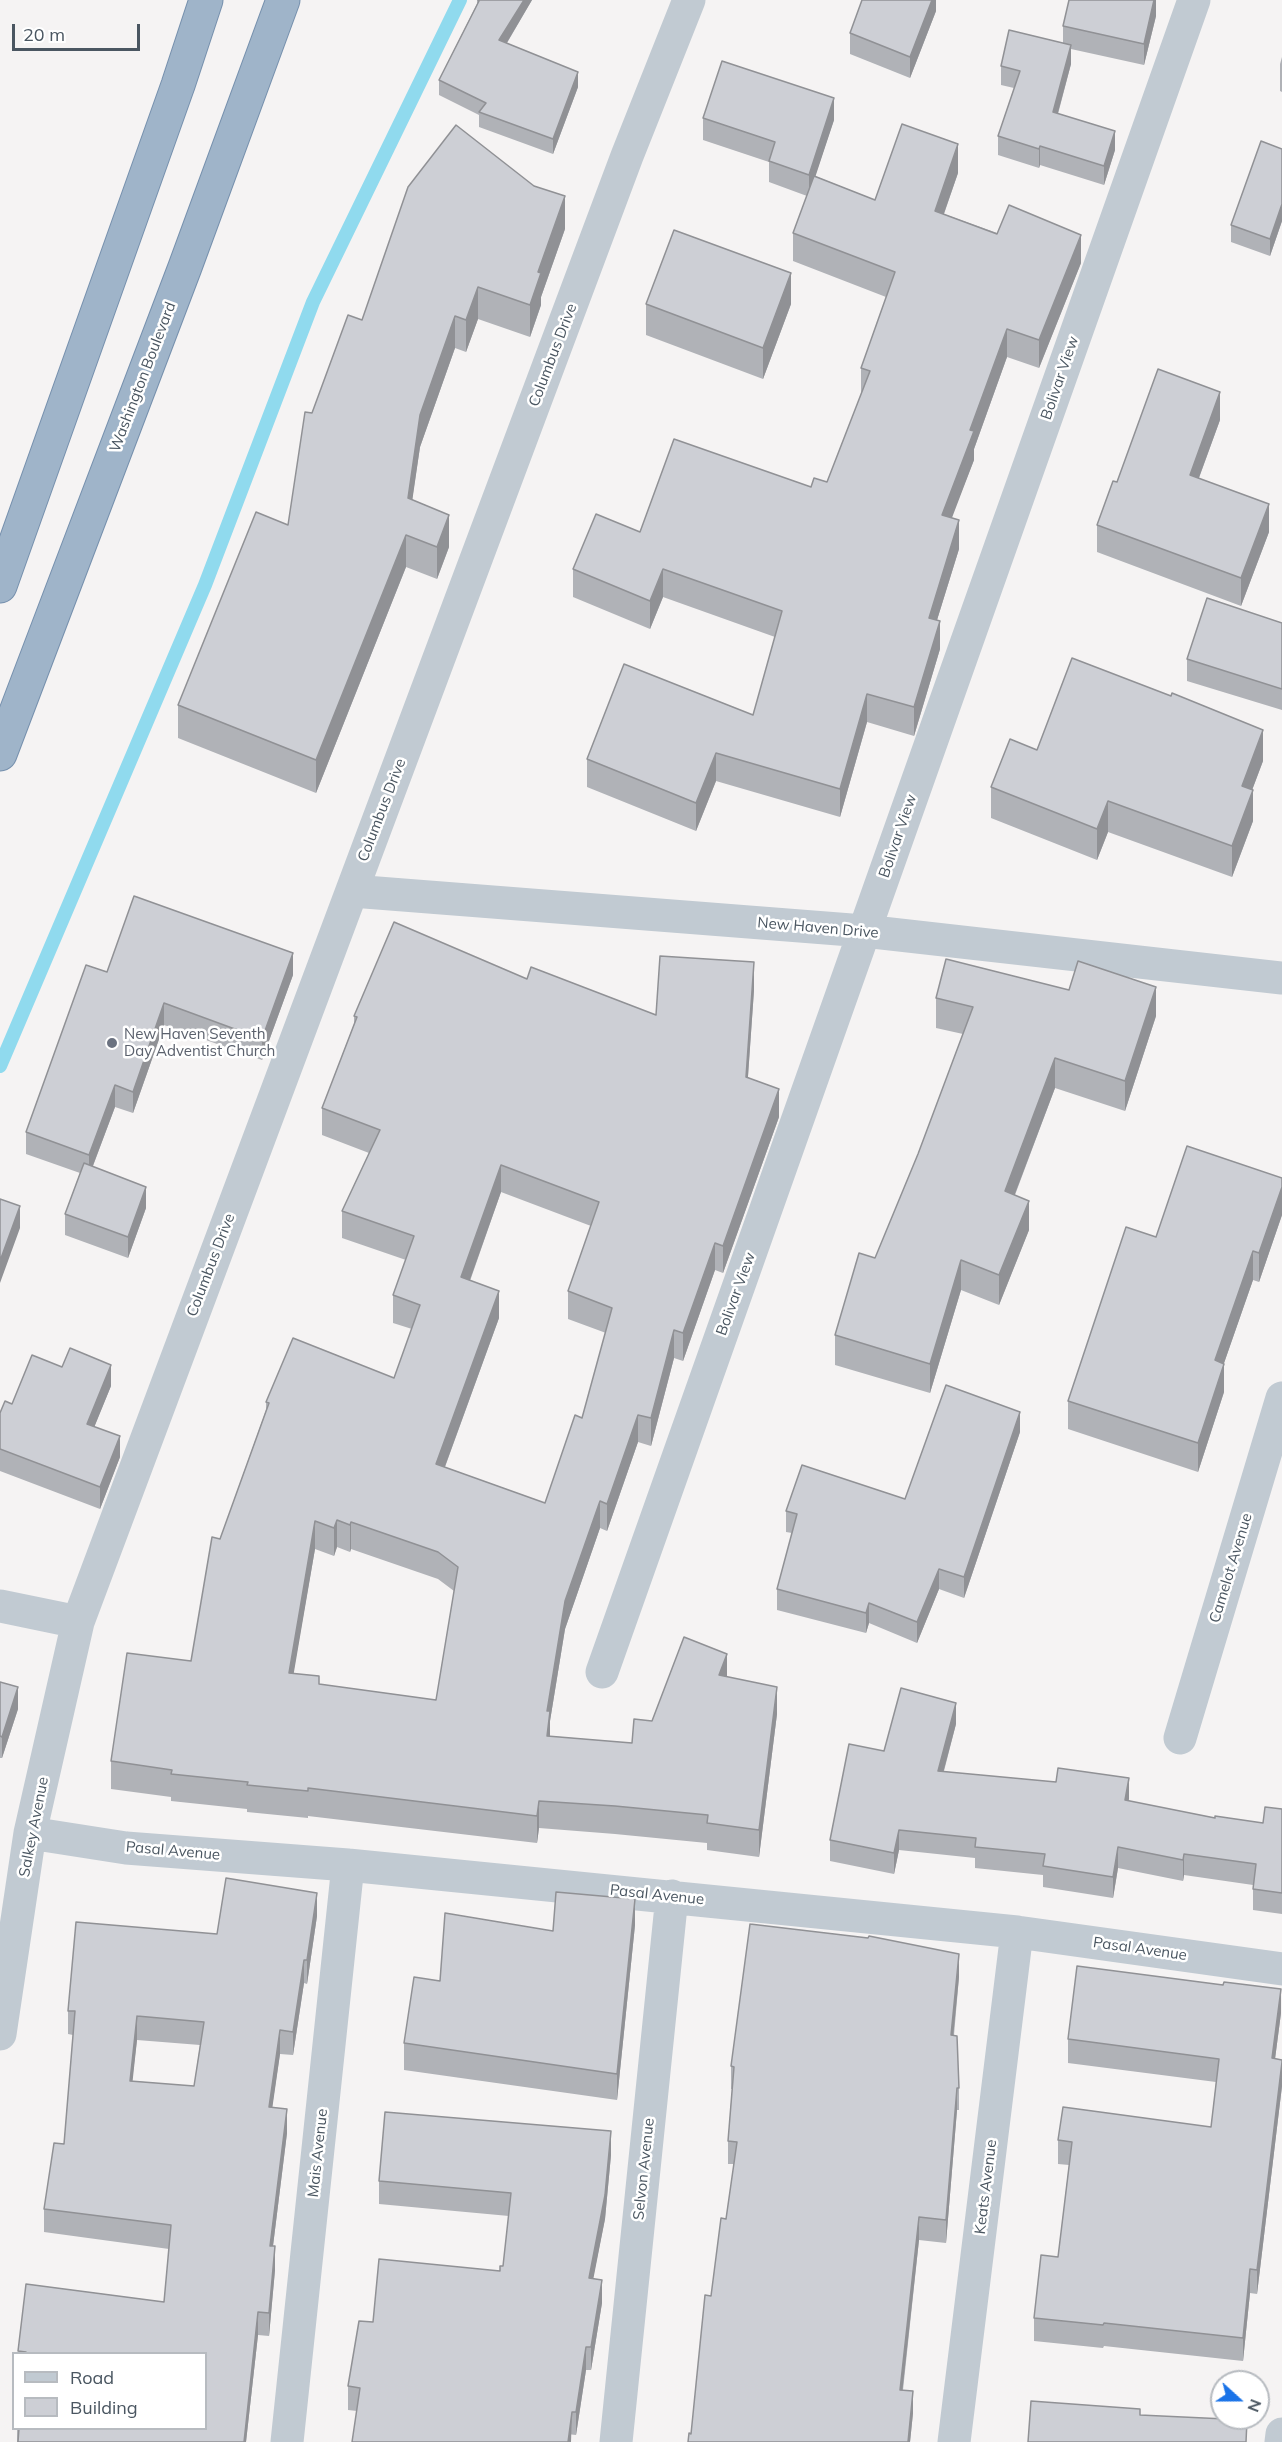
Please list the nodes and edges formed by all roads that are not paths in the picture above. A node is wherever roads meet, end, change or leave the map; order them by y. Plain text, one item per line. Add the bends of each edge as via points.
1 (206, 0) edge
2 (283, 0) edge
3 (688, 0) edge
4 (1194, 0) edge
5 (0, 586) edge
6 (0, 754) edge
7 (352, 891) junction
8 (864, 932) junction
9 (1282, 978) edge
10 (1282, 1398) edge
11 (0, 1605) edge
12 (78, 1622) junction
13 (602, 1672) dead end
14 (1180, 1738) dead end
15 (30, 1833) junction
16 (348, 1864) junction
17 (672, 1896) junction
18 (1017, 1932) junction
19 (1282, 1969) edge
20 (0, 2034) edge
21 (1282, 2434) edge
22 (287, 2442) edge
23 (616, 2442) edge
24 (954, 2442) edge
25 (1281, 2442) edge

1 - 5 highway
2 - 6 highway, Washington Boulevard
3 - 7 street, Columbus Drive
4 - 8 street, Bolivar View
7 - 8 street, New Haven Drive
7 - 12 street, Columbus Drive
8 - 9 street, New Haven Drive
8 - 13 street, Bolivar View
10 - 14 street, Camelot Avenue
11 - 12 street
12 - 15 street, Salkey Avenue
15 - 16 street, Pasal Avenue via 126,1848
15 - 20 street, Salkey Avenue
16 - 17 street, Pasal Avenue
16 - 22 street, Mais Avenue
17 - 18 street, Pasal Avenue
17 - 23 street, Selvon Avenue
18 - 19 street, Pasal Avenue
18 - 24 street, Keats Avenue
21 - 25 street

